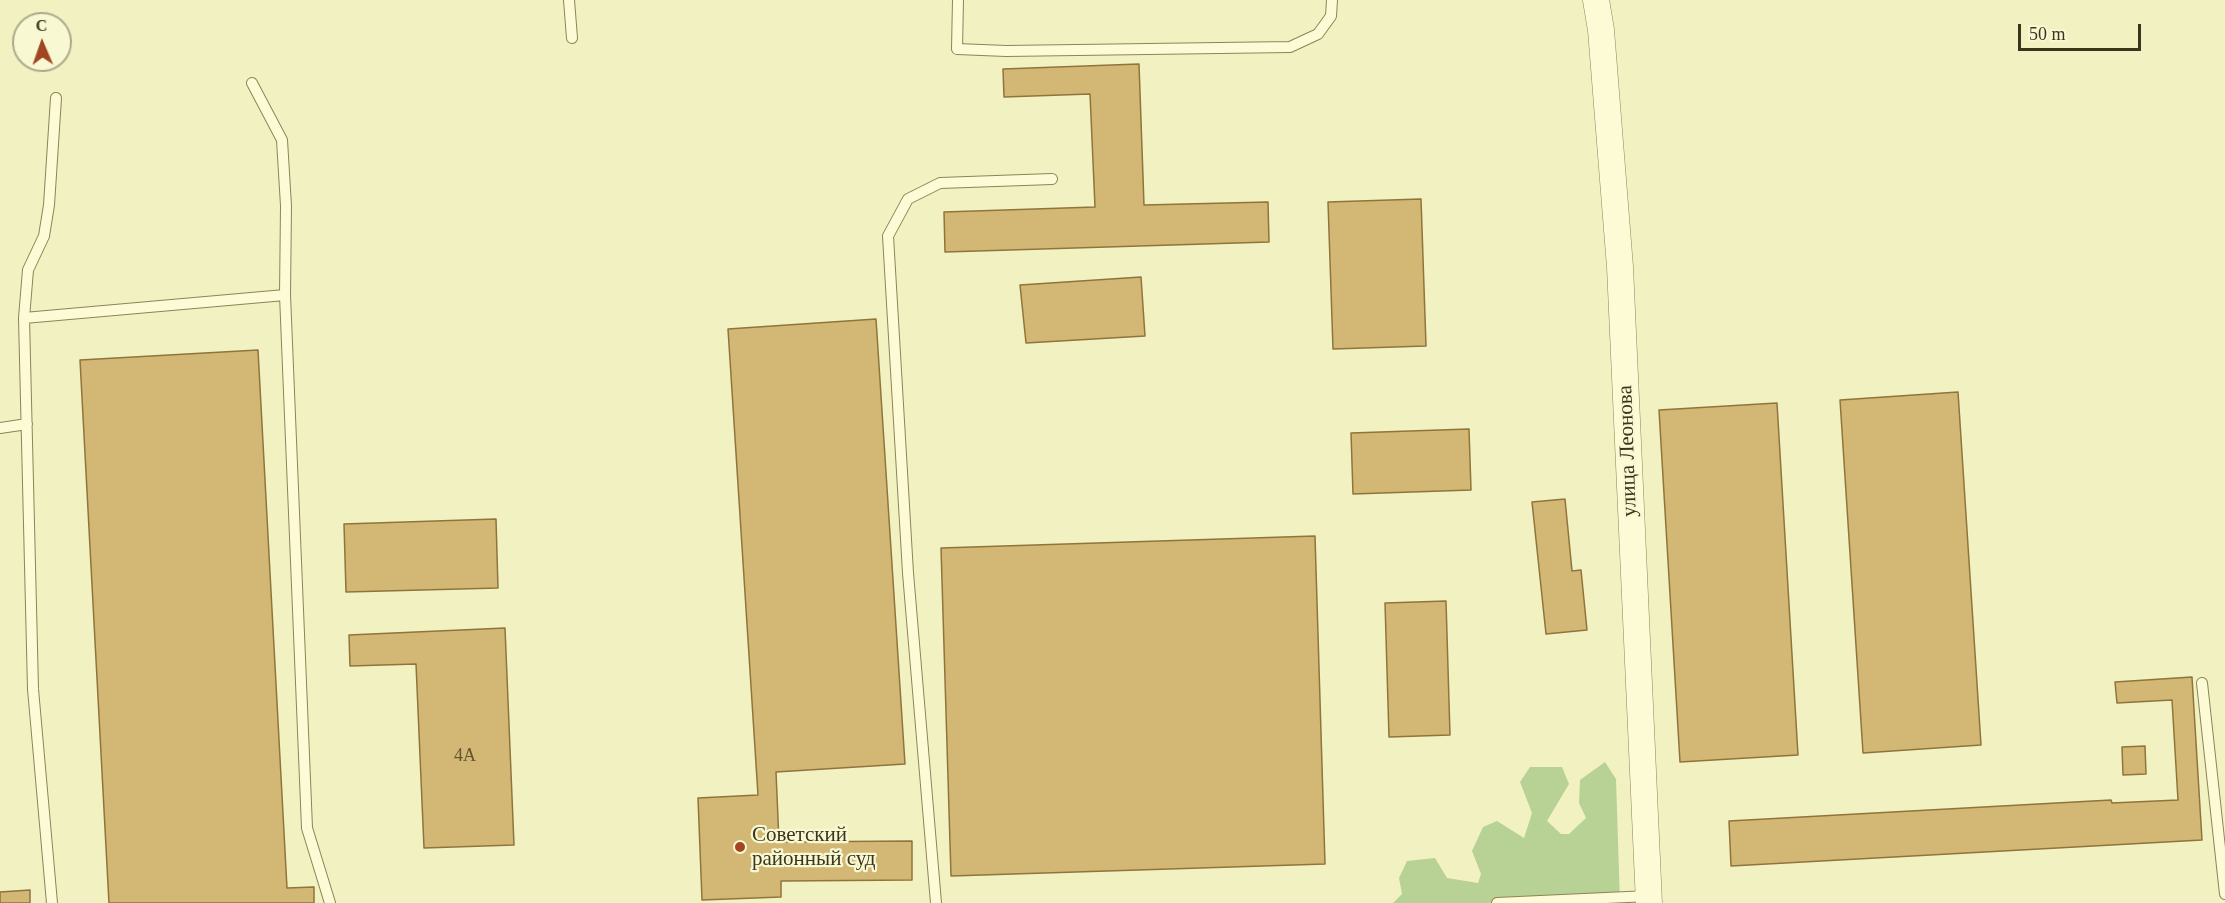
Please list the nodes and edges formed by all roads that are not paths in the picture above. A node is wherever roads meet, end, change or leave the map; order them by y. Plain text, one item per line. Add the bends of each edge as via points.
1 (570, 0) edge
2 (958, 0) edge
3 (1332, 0) edge
4 (1596, 0) edge
5 (572, 38) dead end
6 (252, 83) dead end
7 (56, 98) dead end
8 (1052, 179) dead end
9 (285, 296) junction
10 (24, 318) junction
11 (27, 424) junction
12 (0, 428) edge
13 (2202, 683) dead end
14 (2225, 894) edge
15 (1649, 900) edge
16 (52, 903) edge
17 (330, 903) edge
18 (936, 903) edge
19 (1497, 903) edge

1 - 5 lane
2 - 3 lane via 957,49 1018,51 1290,47 1318,34 1331,16
4 - 15 street, улица Леонова via 1620,267
6 - 9 lane via 282,140
7 - 10 lane via 49,205 44,236 28,270
8 - 18 lane via 940,183 908,199 888,236 908,573
9 - 10 lane
9 - 17 lane via 308,828
10 - 11 lane
11 - 12 lane
11 - 16 lane via 33,689
13 - 14 lane
15 - 19 lane

